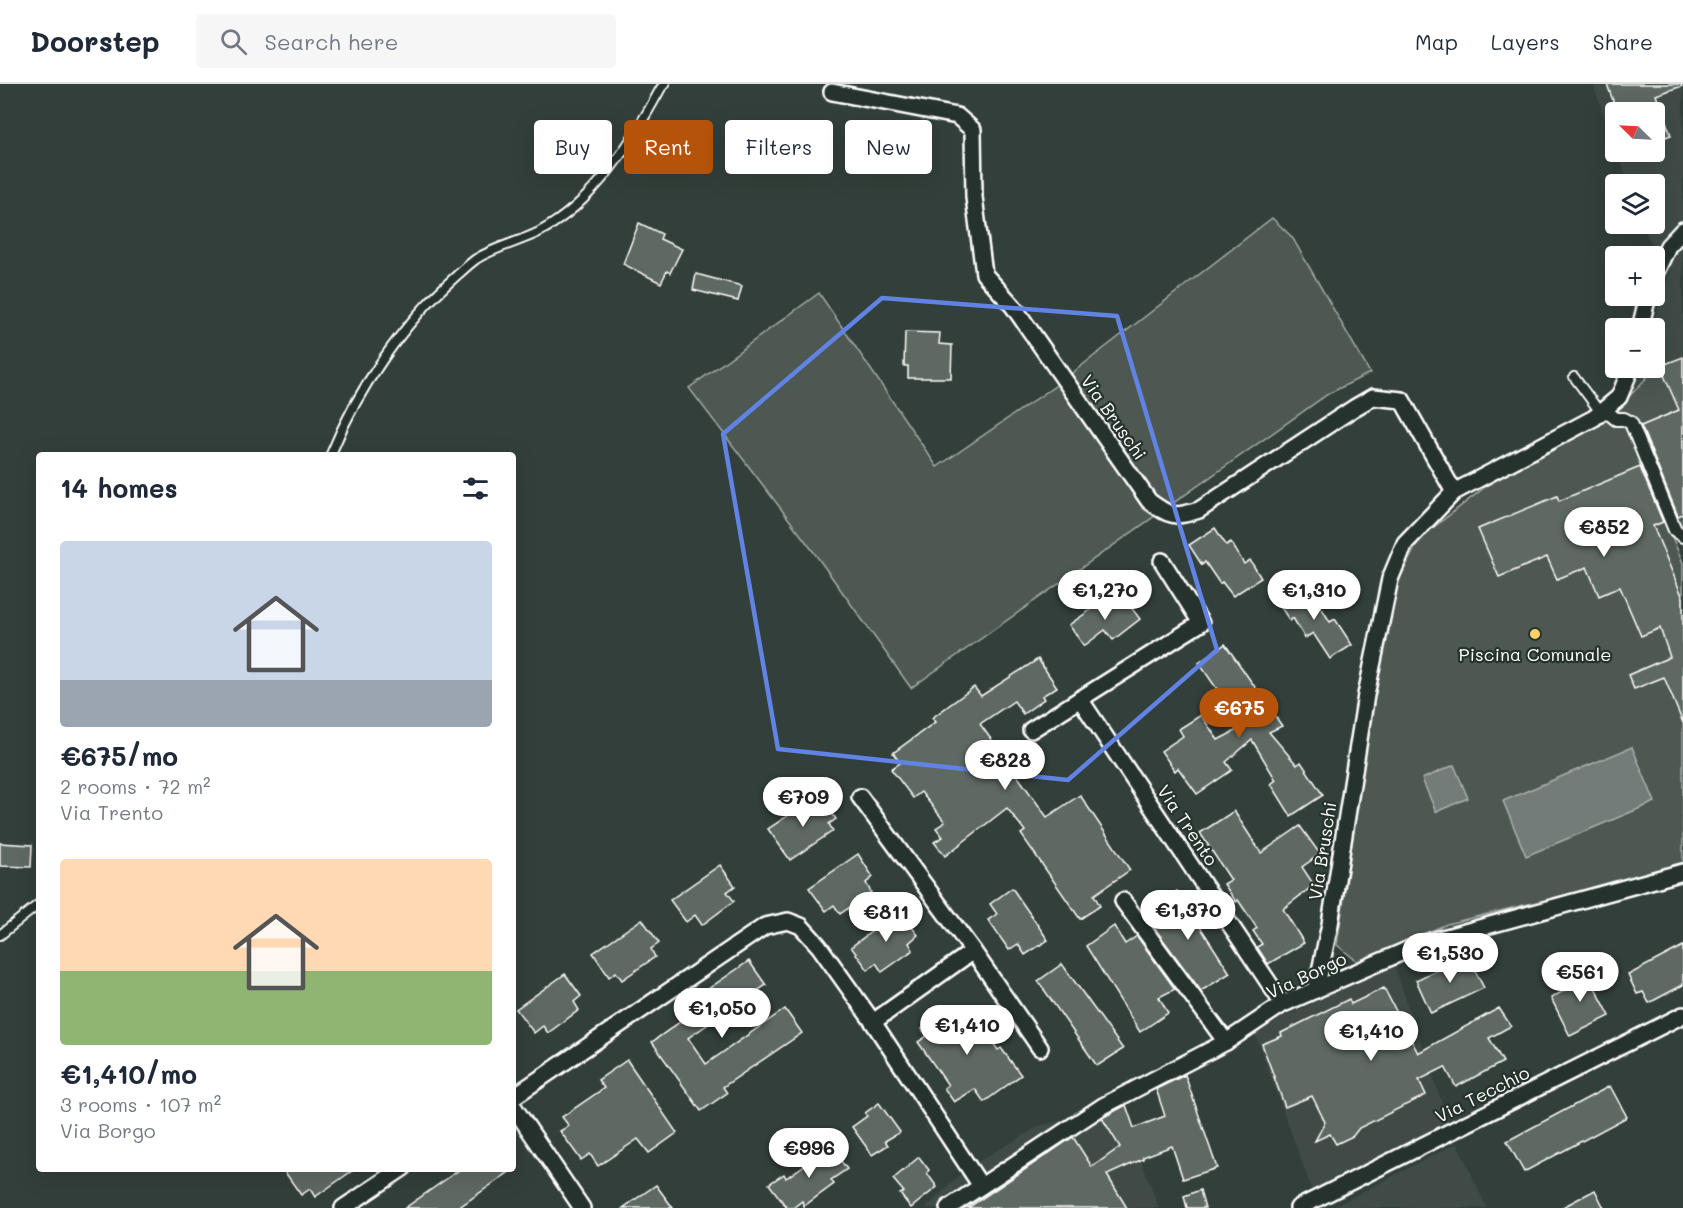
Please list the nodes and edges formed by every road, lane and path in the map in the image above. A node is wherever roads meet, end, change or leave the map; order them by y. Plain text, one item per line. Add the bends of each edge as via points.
1 (665, 84) edge
2 (832, 92) dead end
3 (1683, 230) edge
4 (1665, 252) edge
5 (1574, 377) dead end
6 (1627, 378) edge
7 (1602, 411) junction
8 (332, 452) edge
9 (1454, 492) junction
10 (1683, 536) edge
11 (1162, 561) dead end
12 (1080, 699) junction
13 (1031, 730) dead end
14 (860, 797) dead end
15 (1683, 872) edge
16 (1123, 901) dead end
17 (36, 906) edge
18 (0, 935) edge
19 (973, 951) junction
20 (1316, 990) junction
21 (1283, 1004) junction
22 (1683, 1015) edge
23 (873, 1022) junction
24 (1226, 1042) junction
25 (1040, 1048) dead end
26 (516, 1095) edge
27 (516, 1110) edge
28 (397, 1172) edge
29 (981, 1186) junction
30 (343, 1208) edge
31 (582, 1208) edge
32 (948, 1208) edge
33 (1298, 1208) edge

1 - 8 lane via 607,173 573,211 476,259 398,336
2 - 9 street, Via Bruschi via 957,116 973,130 974,198 984,274 1013,306 1149,501 1164,512 1179,517 1199,510 1373,397 1402,400
3 - 4 street
5 - 7 lane
6 - 7 street, Via Bruschi via 1619,397
7 - 9 street, Via Bruschi
7 - 10 street via 1631,423 1675,530
9 - 20 street, Via Bruschi via 1405,543 1390,579 1366,695
11 - 12 street via 1201,622
12 - 13 street
12 - 21 street, Via Trento
14 - 19 street
15 - 20 street, Via Borgo via 1421,944
16 - 24 street
17 - 18 lane
19 - 23 street
19 - 25 street
20 - 21 street, Via Borgo
21 - 24 street, Via Borgo
22 - 33 street, Via Tecchio
23 - 26 street via 819,946 801,926 788,921 765,926
23 - 29 street
24 - 29 street, Via Borgo via 1103,1106
27 - 31 street
28 - 30 street
29 - 32 street, Via Borgo

